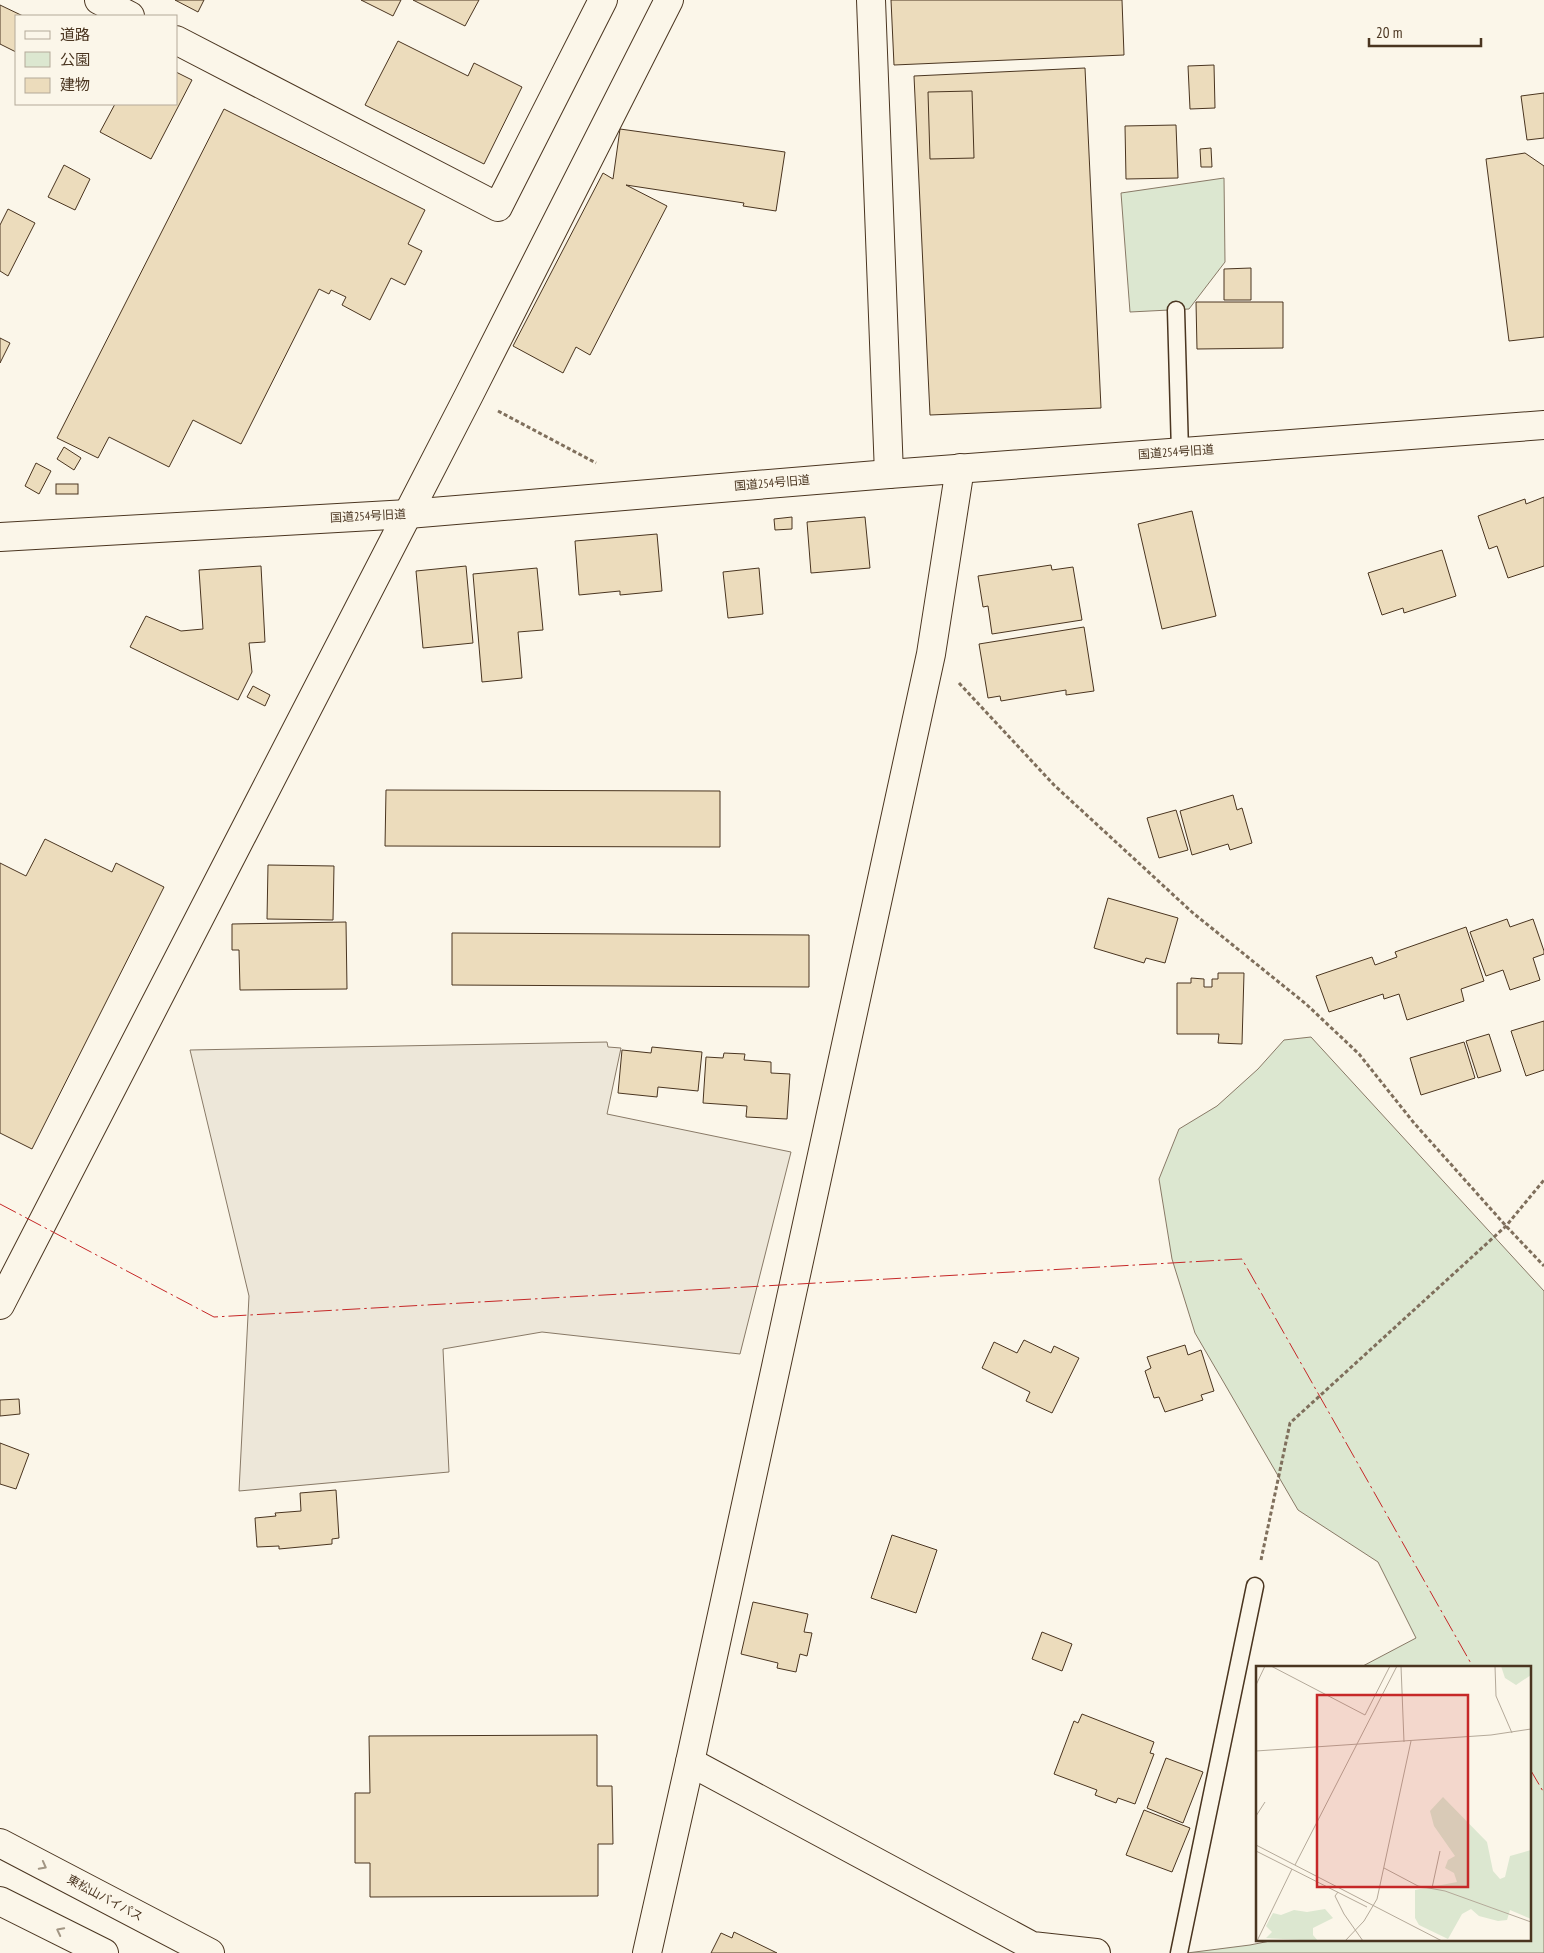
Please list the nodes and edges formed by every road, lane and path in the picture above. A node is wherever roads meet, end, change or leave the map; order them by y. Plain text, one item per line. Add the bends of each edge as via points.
1 (99, 0) edge
2 (603, 0) edge
3 (669, 0) edge
4 (871, 0) edge
5 (128, 15) edge
6 (178, 41) edge
7 (1176, 310) dead end
8 (469, 395) junction
9 (1544, 425) edge
10 (1180, 452) junction
11 (599, 465) dead end
12 (960, 468) junction
13 (888, 474) junction
14 (408, 514) junction
15 (0, 537) edge
16 (932, 654) junction
17 (1544, 1180) edge
18 (1506, 1226) junction
19 (1544, 1266) edge
20 (0, 1304) edge
21 (1255, 1586) joint
22 (690, 1762) junction
23 (0, 1843) edge
24 (0, 1901) edge
25 (104, 1953) edge
26 (210, 1953) edge
27 (647, 1953) edge
28 (1096, 1953) edge
29 (1179, 1953) edge

1 - 5 main road
2 - 6 main road via 498,207
3 - 8 main road
4 - 13 main road
7 - 10 lane
8 - 11 path
8 - 14 main road
9 - 10 main road, 国道254号旧道
10 - 12 main road, 国道254号旧道
12 - 13 main road, 国道254号旧道
12 - 16 main road
13 - 14 main road, 国道254号旧道
14 - 15 main road, 国道254号旧道
14 - 20 main road
16 - 18 path via 1054,785 1193,913 1306,1004 1359,1054 1414,1123
16 - 22 main road
17 - 18 path
18 - 19 path
18 - 21 path via 1290,1423
21 - 29 lane
22 - 27 main road
22 - 28 main road via 1032,1946
23 -> 26 main road, 東松山バイパス
25 -> 24 main road

